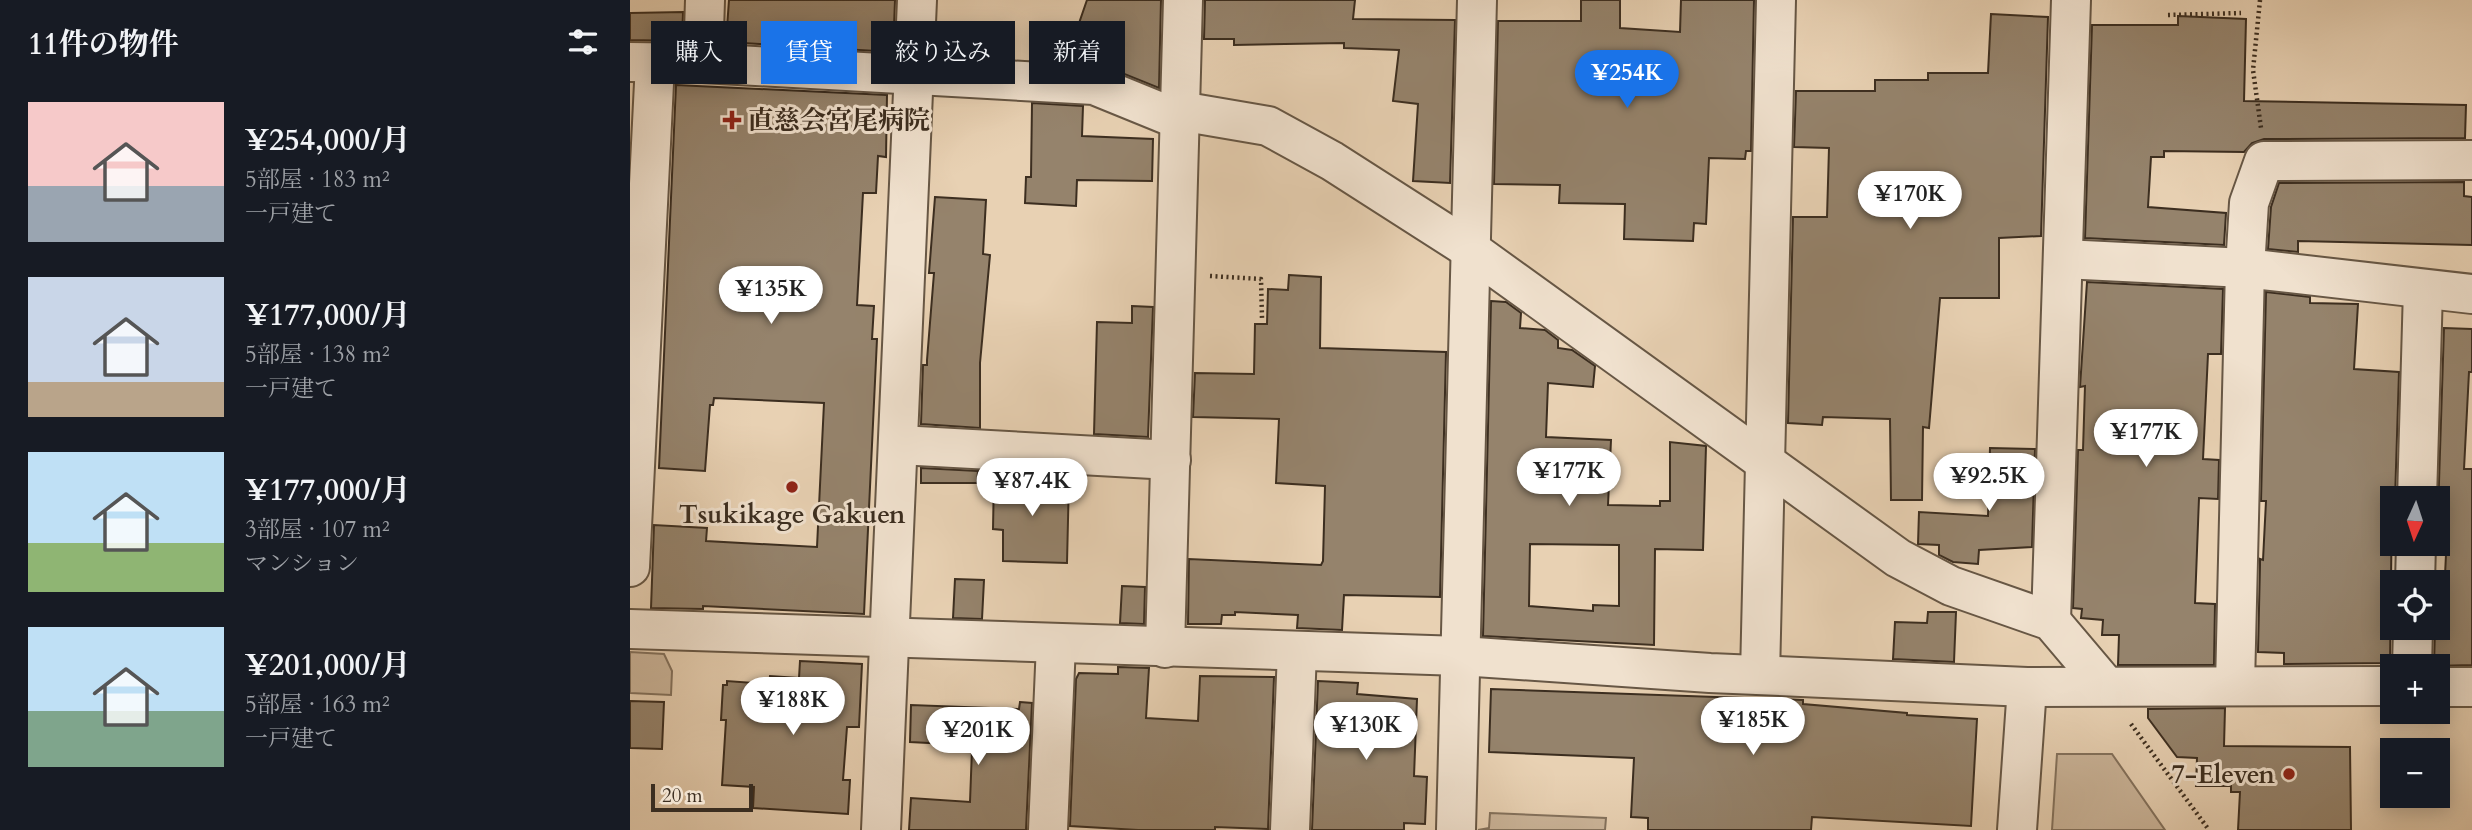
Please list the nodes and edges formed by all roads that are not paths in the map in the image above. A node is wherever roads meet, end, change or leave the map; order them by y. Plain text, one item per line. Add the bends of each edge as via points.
1 (705, 0) edge
2 (917, 0) edge
3 (1183, 0) edge
4 (1476, 0) edge
5 (1776, 0) edge
6 (2071, 0) edge
7 (705, 21) edge
8 (916, 21) edge
9 (642, 62) edge
10 (747, 64) edge
11 (871, 71) edge
12 (1015, 80) edge
13 (915, 84) edge
14 (1180, 116) junction
15 (2472, 160) edge
16 (1471, 250) junction
17 (2063, 259) junction
18 (2245, 268) junction
19 (2423, 289) junction
20 (2472, 294) edge
21 (899, 445) junction
22 (1171, 460) junction
23 (1766, 461) junction
24 (2417, 486) edge
25 (630, 567) edge
26 (2051, 621) junction
27 (630, 629) edge
28 (887, 639) junction
29 (1056, 644) junction
30 (1165, 648) junction
31 (1297, 651) junction
32 (1461, 656) junction
33 (1760, 675) junction
34 (2235, 685) junction
35 (2106, 686) junction
36 (2380, 686) edge
37 (2026, 687) junction
38 (2450, 687) edge
39 (2472, 687) edge
40 (881, 830) edge
41 (1048, 830) edge
42 (1290, 830) edge
43 (1457, 830) edge
44 (2017, 830) edge

1 - 7 street
2 - 8 street
3 - 14 street
4 - 16 street
5 - 23 street
6 - 17 street
9 - 25 street
10 - 11 street
12 - 14 street via 1094,85
13 - 21 street
14 - 16 street via 1268,126
14 - 22 street
15 - 18 street via 2264,161 2249,203
16 - 23 street
16 - 32 street
17 - 18 street
17 - 26 street
18 - 19 street
18 - 34 street
19 - 20 street
19 - 24 street
21 - 22 street
21 - 28 street
22 - 30 street
23 - 26 street via 1898,558 1951,586
23 - 33 street
26 - 35 street
27 - 28 street
28 - 29 street
28 - 40 street
29 - 30 street
29 - 41 street
30 - 31 street
31 - 32 street
31 - 42 street
32 - 33 street
32 - 43 street
33 - 37 street
34 - 35 street
34 - 36 street
35 - 37 street
37 - 44 street
38 - 39 street

